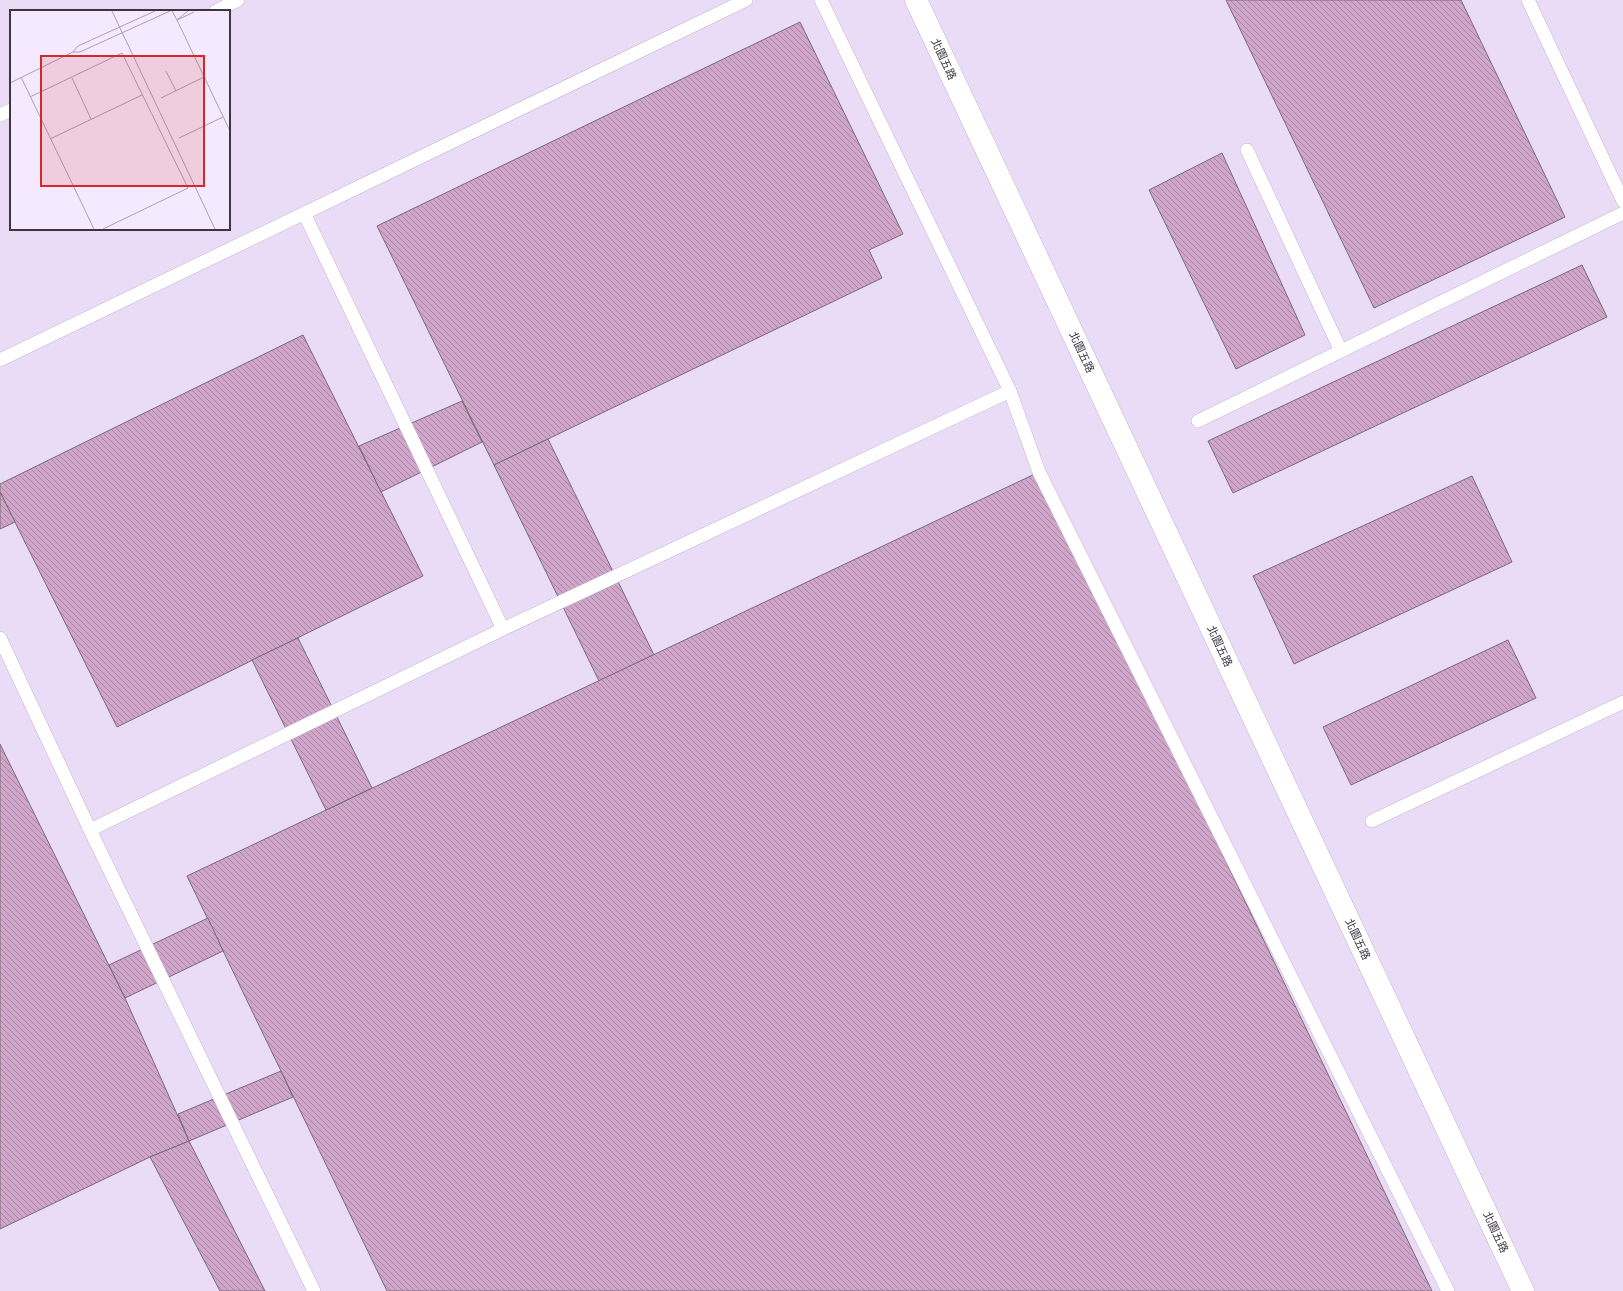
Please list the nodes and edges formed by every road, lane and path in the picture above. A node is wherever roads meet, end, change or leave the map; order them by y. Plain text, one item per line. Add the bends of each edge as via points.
1 (238, 0) edge
2 (746, 0) edge
3 (821, 0) edge
4 (916, 0) edge
5 (1528, 0) edge
6 (218, 10) edge
7 (10, 110) edge
8 (0, 115) edge
9 (1247, 150) dead end
10 (1623, 201) edge
11 (1623, 213) edge
12 (304, 214) junction
13 (1341, 351) junction
14 (0, 360) edge
15 (1010, 391) junction
16 (1198, 421) dead end
17 (503, 629) junction
18 (0, 638) edge
19 (1623, 702) edge
20 (1372, 821) dead end
21 (90, 830) junction
22 (314, 1291) edge
23 (1448, 1291) edge
24 (1523, 1291) edge

1 - 6 lane
2 - 12 lane
3 - 15 lane
4 - 24 street, 北園五路
5 - 10 lane
7 - 8 lane
9 - 13 lane
11 - 13 lane
12 - 14 lane
12 - 17 lane
13 - 16 lane
15 - 17 lane
15 - 23 lane via 1039,472
17 - 21 lane
18 - 21 lane
19 - 20 lane
21 - 22 lane

